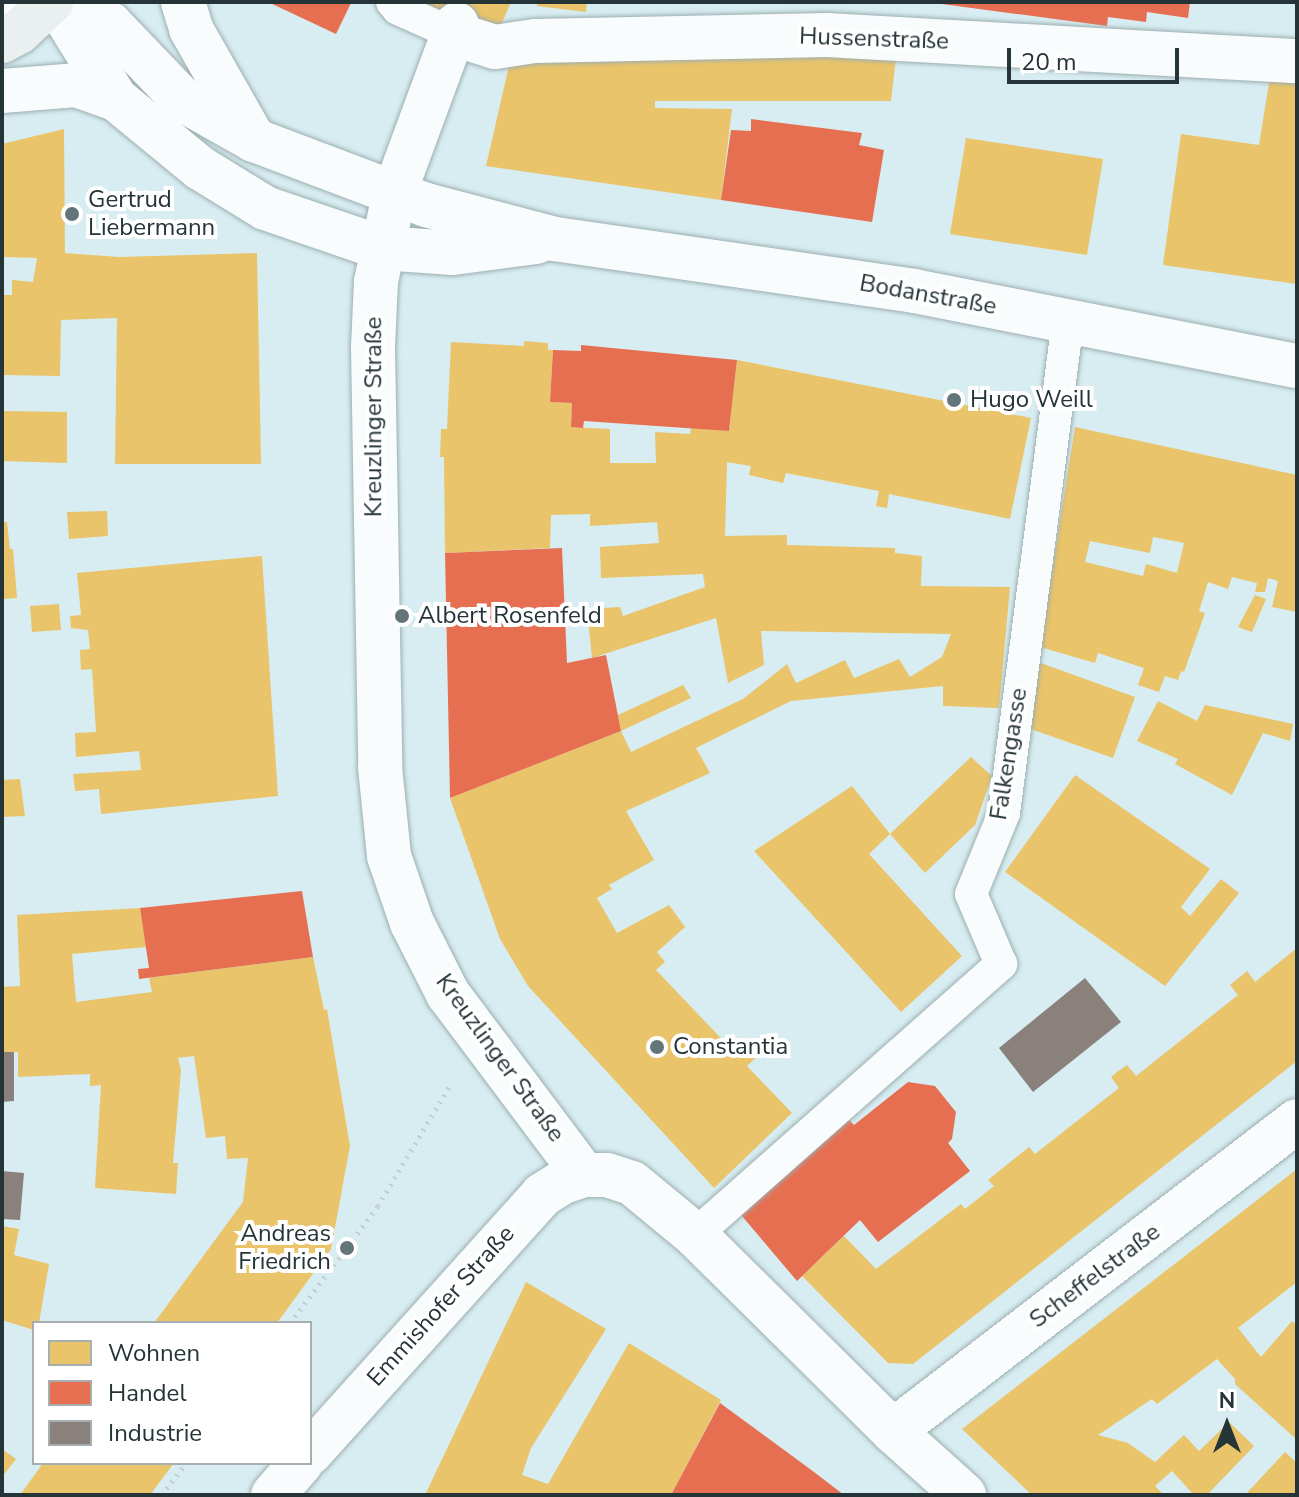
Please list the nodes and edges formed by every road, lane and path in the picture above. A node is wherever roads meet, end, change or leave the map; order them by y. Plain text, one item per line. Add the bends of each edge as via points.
1 (34, 2) edge
2 (56, 2) edge
3 (183, 2) edge
4 (392, 2) edge
5 (2, 6) edge
6 (456, 29) junction
7 (2, 41) edge
8 (1297, 61) edge
9 (2, 91) edge
10 (116, 99) junction
11 (254, 140) junction
12 (394, 194) junction
13 (555, 239) junction
14 (382, 248) junction
15 (1068, 319) junction
16 (1297, 366) edge
17 (479, 1035) junction
18 (1297, 1121) edge
19 (584, 1175) junction
20 (695, 1235) junction
21 (292, 1321) edge
22 (893, 1431) junction
23 (312, 1451) edge
24 (184, 1465) edge
25 (299, 1465) edge
26 (162, 1495) edge
27 (273, 1495) edge
28 (964, 1495) edge

1 - 5 street
2 - 7 main road
2 - 10 street, Bodanstraße
2 - 11 street, Bodanstraße via 110,24 183,100
3 - 11 street via 191,29
4 - 6 lane via 398,9
6 - 8 street, Hussenstraße via 495,47 535,41 827,35
6 - 12 street
9 - 10 street via 76,85
10 - 14 street, Bodanstraße via 200,168 265,208
11 - 12 street, Bodanstraße
12 - 13 street, Bodanstraße
12 - 14 street
13 - 14 street, Bodanstraße via 453,253
13 - 15 street, Bodanstraße
14 - 17 street, Kreuzlinger Straße via 373,347 380,767 389,856 412,923 448,994
15 - 16 street, Bodanstraße
15 - 20 lane, Falkengasse via 1004,813 971,894 1001,964
17 - 19 street, Kreuzlinger Straße
17 - 21 path via 378,1206
18 - 22 street, Scheffelstraße
19 - 20 street via 632,1183
19 - 23 street, Emmishofer Straße via 542,1195
20 - 22 street
22 - 28 street
24 - 26 path
25 - 27 street

